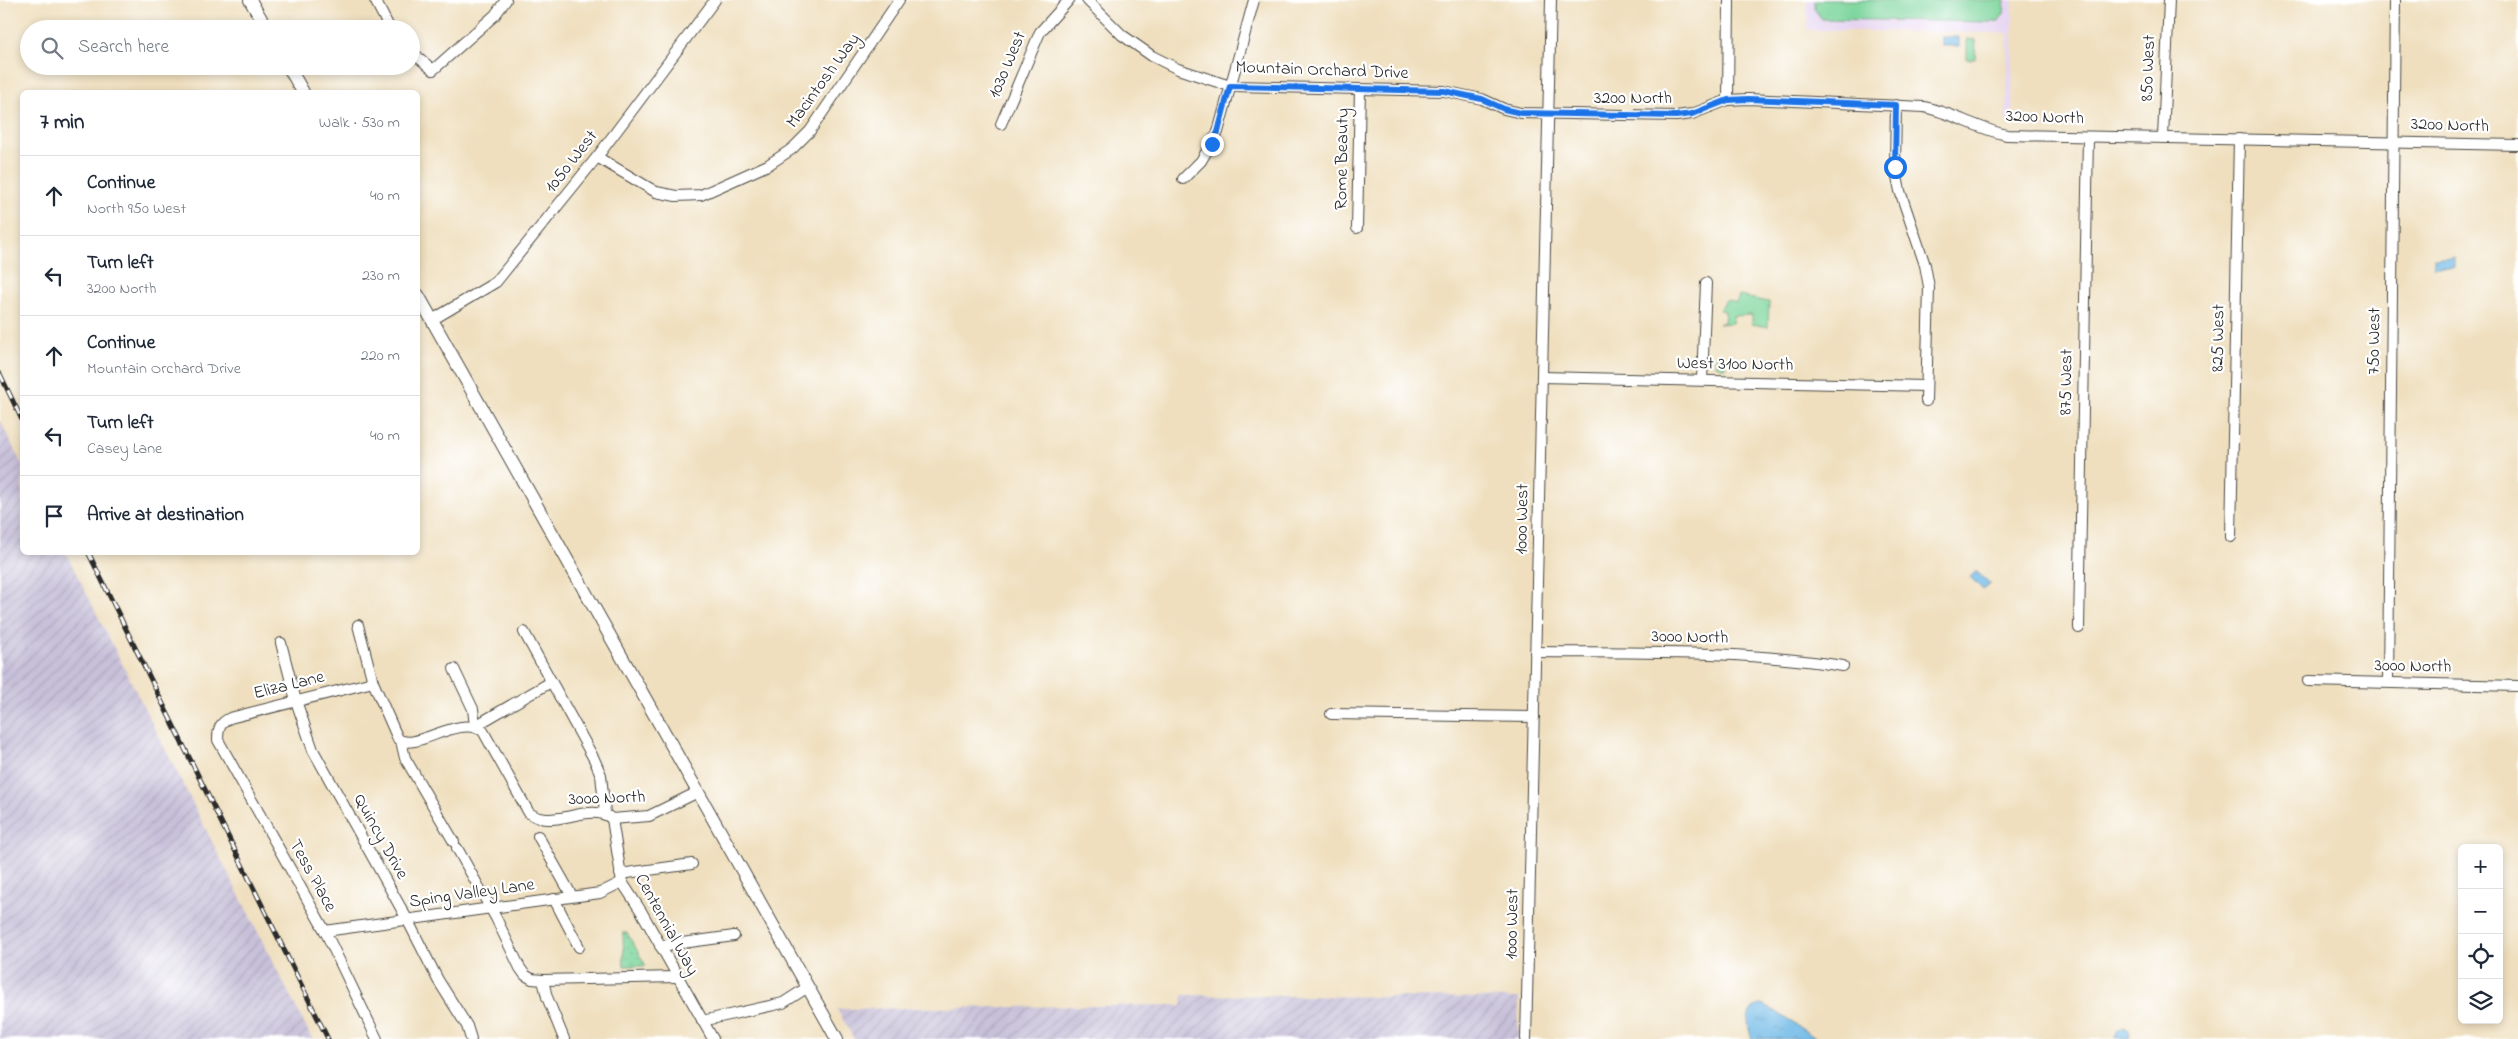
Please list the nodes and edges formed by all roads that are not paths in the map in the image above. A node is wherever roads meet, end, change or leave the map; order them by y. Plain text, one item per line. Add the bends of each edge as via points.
1 (250, 0) edge
2 (376, 0) edge
3 (506, 0) edge
4 (715, 0) edge
5 (899, 0) edge
6 (1069, 0) edge
7 (1087, 0) edge
8 (1254, 0) edge
9 (1551, 0) edge
10 (1729, 0) edge
11 (2169, 0) edge
12 (2395, 0) edge
13 (262, 20) edge
14 (386, 20) edge
15 (420, 59) edge
16 (293, 75) edge
17 (1230, 86) junction
18 (302, 90) edge
19 (1360, 90) junction
20 (1728, 100) junction
21 (1896, 105) junction
22 (1549, 114) junction
23 (1001, 124) dead end
24 (2088, 137) junction
25 (2163, 138) junction
26 (2239, 139) junction
27 (2393, 141) junction
28 (2518, 145) edge
29 (597, 157) junction
30 (1183, 179) dead end
31 (1358, 228) dead end
32 (1706, 283) dead end
33 (420, 299) edge
34 (432, 320) junction
35 (1542, 377) junction
36 (1702, 380) junction
37 (1926, 386) junction
38 (1926, 401) dead end
39 (2231, 537) dead end
40 (358, 625) dead end
41 (2079, 628) dead end
42 (524, 632) dead end
43 (281, 642) dead end
44 (1535, 652) junction
45 (1843, 666) dead end
46 (454, 669) dead end
47 (2308, 681) dead end
48 (373, 682) junction
49 (551, 682) junction
50 (2388, 682) junction
51 (2518, 686) edge
52 (296, 701) junction
53 (1331, 714) dead end
54 (1534, 716) junction
55 (475, 726) junction
56 (218, 730) joint
57 (401, 741) junction
58 (698, 792) junction
59 (608, 816) junction
60 (538, 836) dead end
61 (692, 864) dead end
62 (621, 878) junction
63 (572, 896) junction
64 (554, 899) junction
65 (489, 908) junction
66 (407, 919) junction
67 (324, 932) junction
68 (734, 936) dead end
69 (660, 946) junction
70 (579, 947) dead end
71 (676, 977) junction
72 (543, 980) junction
73 (808, 987) junction
74 (702, 1021) junction
75 (377, 1039) edge
76 (471, 1039) edge
77 (564, 1039) edge
78 (713, 1039) edge
79 (837, 1039) edge
80 (1526, 1039) edge

1 - 13 main road
2 - 14 street
3 - 15 street via 495,15 433,70
4 - 29 street, 1050 West
5 - 29 street, Macintosh Way via 810,131 792,149 768,165 701,195 676,196 656,192
6 - 23 street, 1030 West via 1040,32
7 - 17 street, Mountain Orchard Drive via 1122,35 1152,56 1178,69
8 - 17 street
9 - 22 street, 1000 West
10 - 20 street
11 - 25 street, 850 West
12 - 27 street, 750 West
16 - 18 main road
17 - 19 street, Mountain Orchard Drive
17 - 30 street via 1212,144
19 - 22 street, Mountain Orchard Drive via 1444,91 1482,99 1521,113
19 - 31 street, Rome Beauty
20 - 21 street, 3200 North
20 - 22 street, 3200 North via 1692,114 1676,116
21 - 24 street, 3200 North via 1946,112 1965,122 2007,135
21 - 37 street via 1895,167 1929,287
22 - 35 street, 1000 West
24 - 25 street, 3200 North
24 - 41 street, 875 West
25 - 26 street, 3200 North
26 - 27 street, 3200 North
26 - 39 street, 825 West
27 - 28 street, 3200 North
27 - 50 street, 750 West
29 - 34 street, 1050 West via 496,282
32 - 36 street
33 - 34 main road
34 - 58 main road
35 - 36 street, West 3100 North
35 - 44 street, 1000 West
36 - 37 street, West 3100 North
37 - 38 street
40 - 48 street
42 - 49 street, Centennial Way
43 - 52 street, Quincy Drive
44 - 45 street, 3000 North via 1754,655
44 - 54 street, 1000 West
46 - 55 street via 473,709
47 - 50 street, 3000 North
48 - 52 street, Eliza Lane
48 - 57 street via 391,729
49 - 55 street
49 - 59 street, Centennial Way via 601,775
50 - 51 street, 3000 North
52 - 56 street, Eliza Lane via 230,718 222,722
52 - 66 street, Quincy Drive via 317,756
53 - 54 street
54 - 80 street, 1000 West
55 - 57 street via 462,726
55 - 59 street, 3000 North via 483,731 529,813 541,819
56 - 67 street, Tess Place via 218,740
57 - 65 street via 405,758
58 - 59 street, 3000 North via 649,816
58 - 73 main road
59 - 62 street, Centennial Way
60 - 63 street
61 - 62 street, Sping Valley Lane
62 - 63 street, Sping Valley Lane via 600,893
62 - 69 street, Centennial Way
63 - 64 street, Sping Valley Lane
64 - 65 street, Sping Valley Lane
64 - 70 street
65 - 66 street, Sping Valley Lane
65 - 72 street via 525,975
66 - 67 street, Sping Valley Lane
66 - 76 street, Quincy Drive via 438,980 467,1026
67 - 75 street, Tess Place
68 - 69 street
69 - 71 street, Centennial Way
71 - 72 street
71 - 74 street, Centennial Way
72 - 77 street
73 - 74 street via 783,1003
73 - 79 main road
74 - 78 street, Centennial Way

